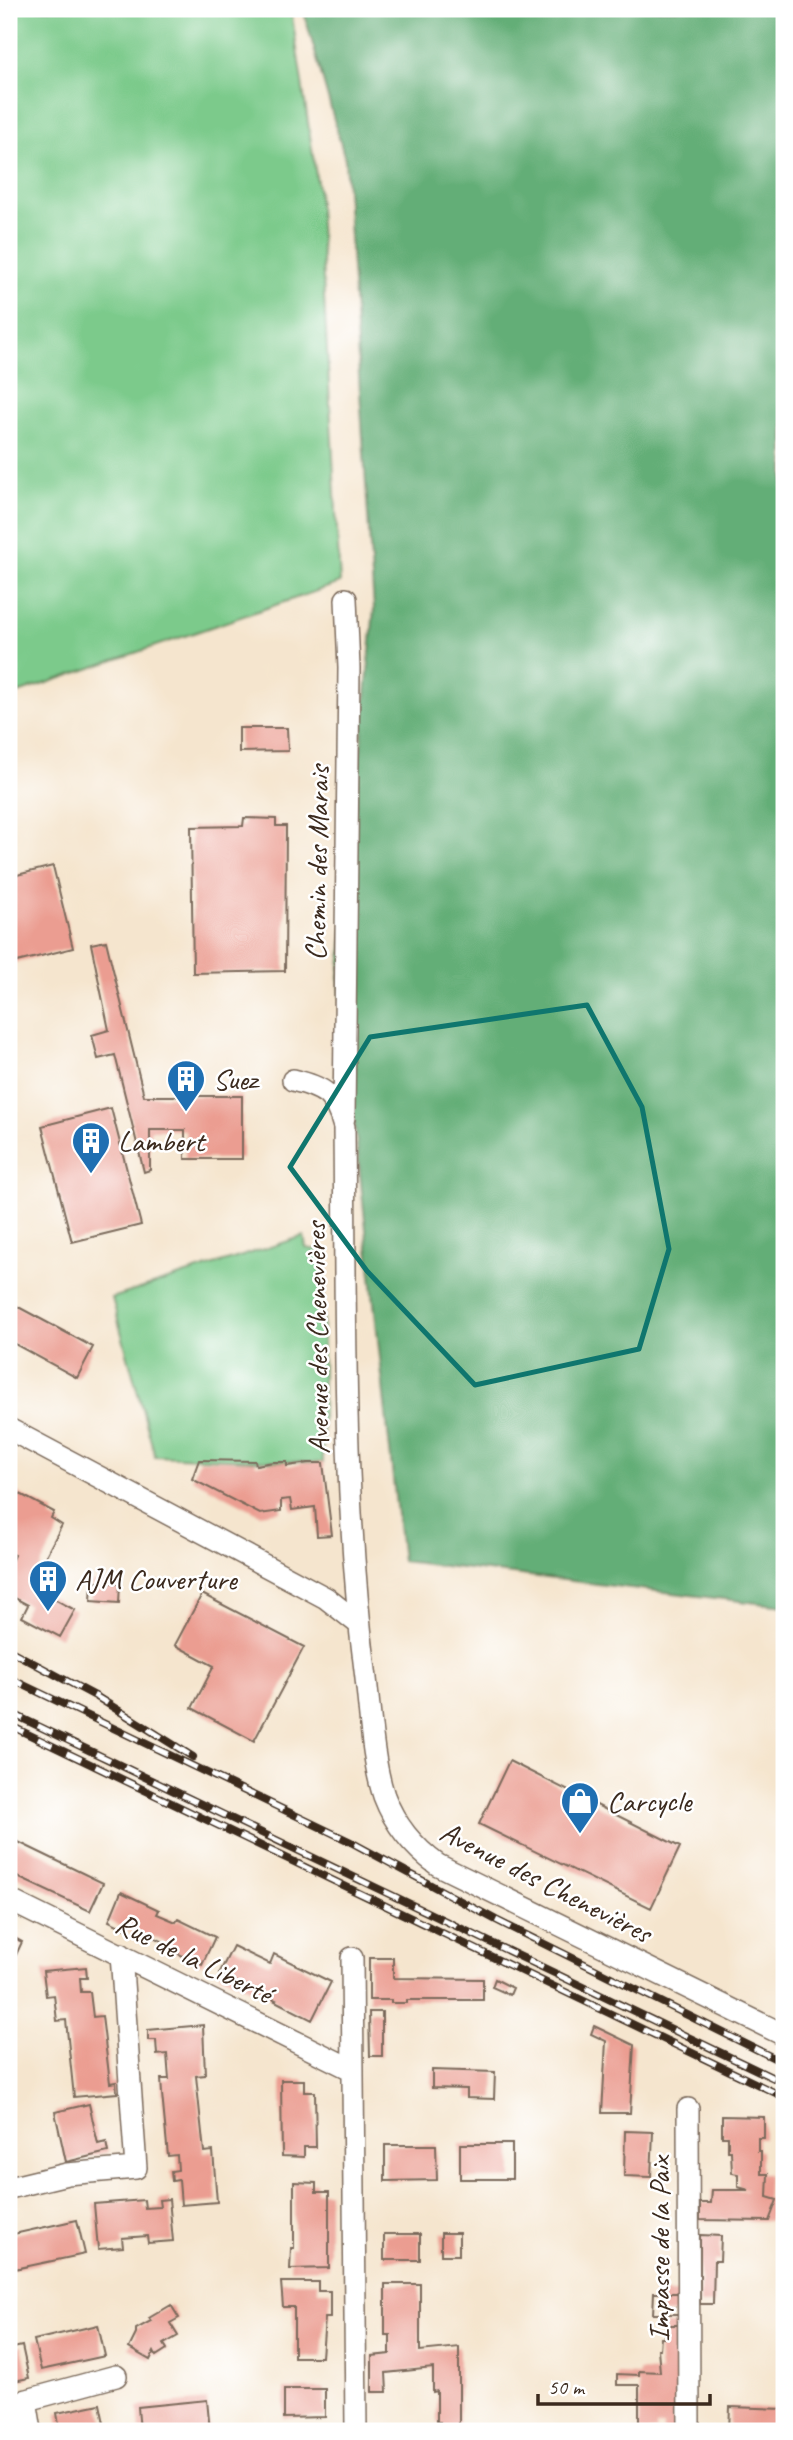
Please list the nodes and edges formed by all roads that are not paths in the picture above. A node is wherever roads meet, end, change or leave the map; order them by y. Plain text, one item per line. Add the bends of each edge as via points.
1 (346, 599) dead end
2 (293, 1080) dead end
3 (344, 1127) junction
4 (9, 1429) edge
5 (359, 1624) junction
6 (9, 1900) edge
7 (121, 1954) junction
8 (352, 1958) dead end
9 (784, 2035) edge
10 (353, 2070) junction
11 (688, 2109) dead end
12 (9, 2188) edge
13 (116, 2376) dead end
14 (18, 2403) edge
15 (31, 2431) edge
16 (356, 2431) edge
17 (689, 2431) edge

1 - 3 street, Chemin des Marais
2 - 3 street, Avenue des Chenevières via 329,1093
3 - 5 street, Avenue des Chenevières via 348,1482
4 - 5 street via 326,1598
5 - 9 street, Avenue des Chenevières via 384,1794 399,1826 422,1854 438,1866
6 - 7 street, Rue de la Liberté
7 - 10 street, Rue de la Liberté
7 - 12 street via 136,2168 67,2175
8 - 10 street
10 - 16 street
11 - 17 street, Impasse de la Paix
13 - 14 street
14 - 15 street

